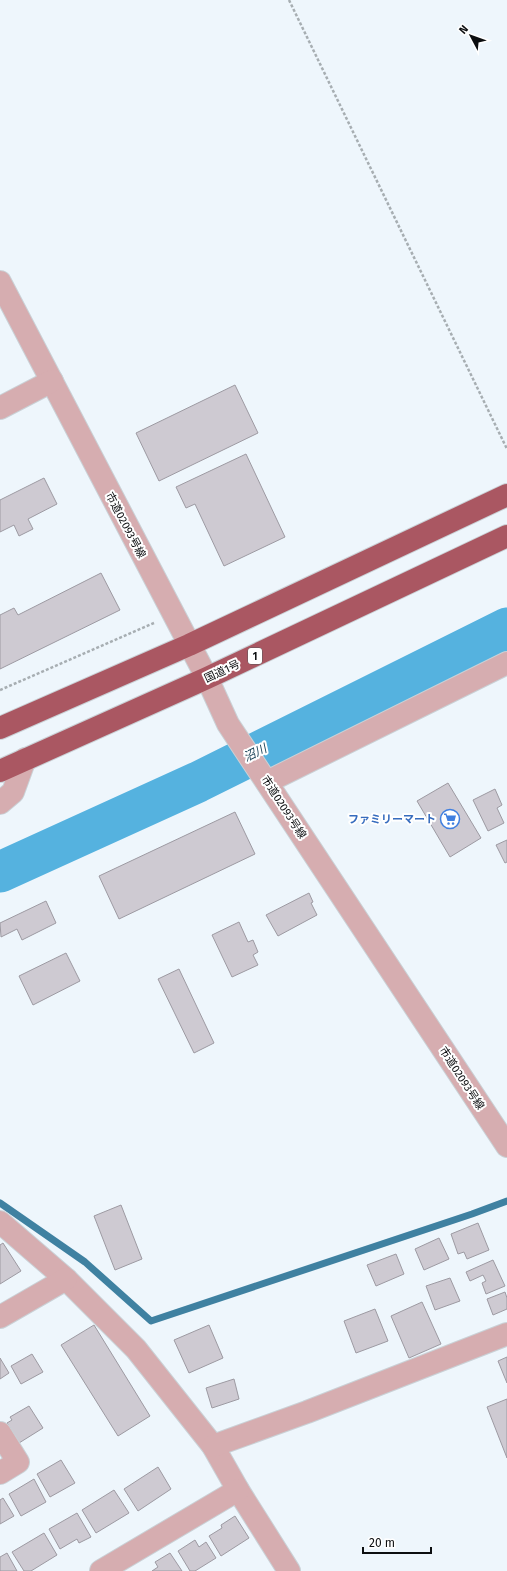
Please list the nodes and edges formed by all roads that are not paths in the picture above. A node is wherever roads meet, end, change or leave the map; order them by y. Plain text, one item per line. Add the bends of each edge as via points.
1 (0, 282) edge
2 (52, 381) junction
3 (0, 408) edge
4 (507, 495) edge
5 (507, 536) edge
6 (189, 645) junction
7 (507, 663) edge
8 (207, 678) junction
9 (0, 728) edge
10 (25, 759) junction
11 (0, 771) edge
12 (265, 779) junction
13 (0, 803) edge
14 (507, 1146) edge
15 (0, 1222) edge
16 (66, 1278) junction
17 (0, 1318) edge
18 (507, 1334) edge
19 (0, 1432) edge
20 (214, 1446) junction
21 (0, 1473) edge
22 (238, 1490) junction
23 (101, 1571) edge
24 (290, 1571) edge

1 - 2 street, 市道02093号線
2 - 3 street
2 - 6 street, 市道02093号線
4 - 6 highway
5 - 8 highway, 国道1号 / 1
6 - 8 street, 市道02093号線
6 - 9 highway
7 - 12 street
8 - 10 highway, 国道1号 / 1
8 - 12 street, 市道02093号線 via 228,724
10 - 11 highway, 国道1号 / 1
10 - 13 street via 13,792
12 - 14 street, 市道02093号線
15 - 16 street
16 - 17 street
16 - 20 street via 136,1349
18 - 20 street
19 - 21 street via 18,1462
20 - 22 street
22 - 23 street
22 - 24 street

